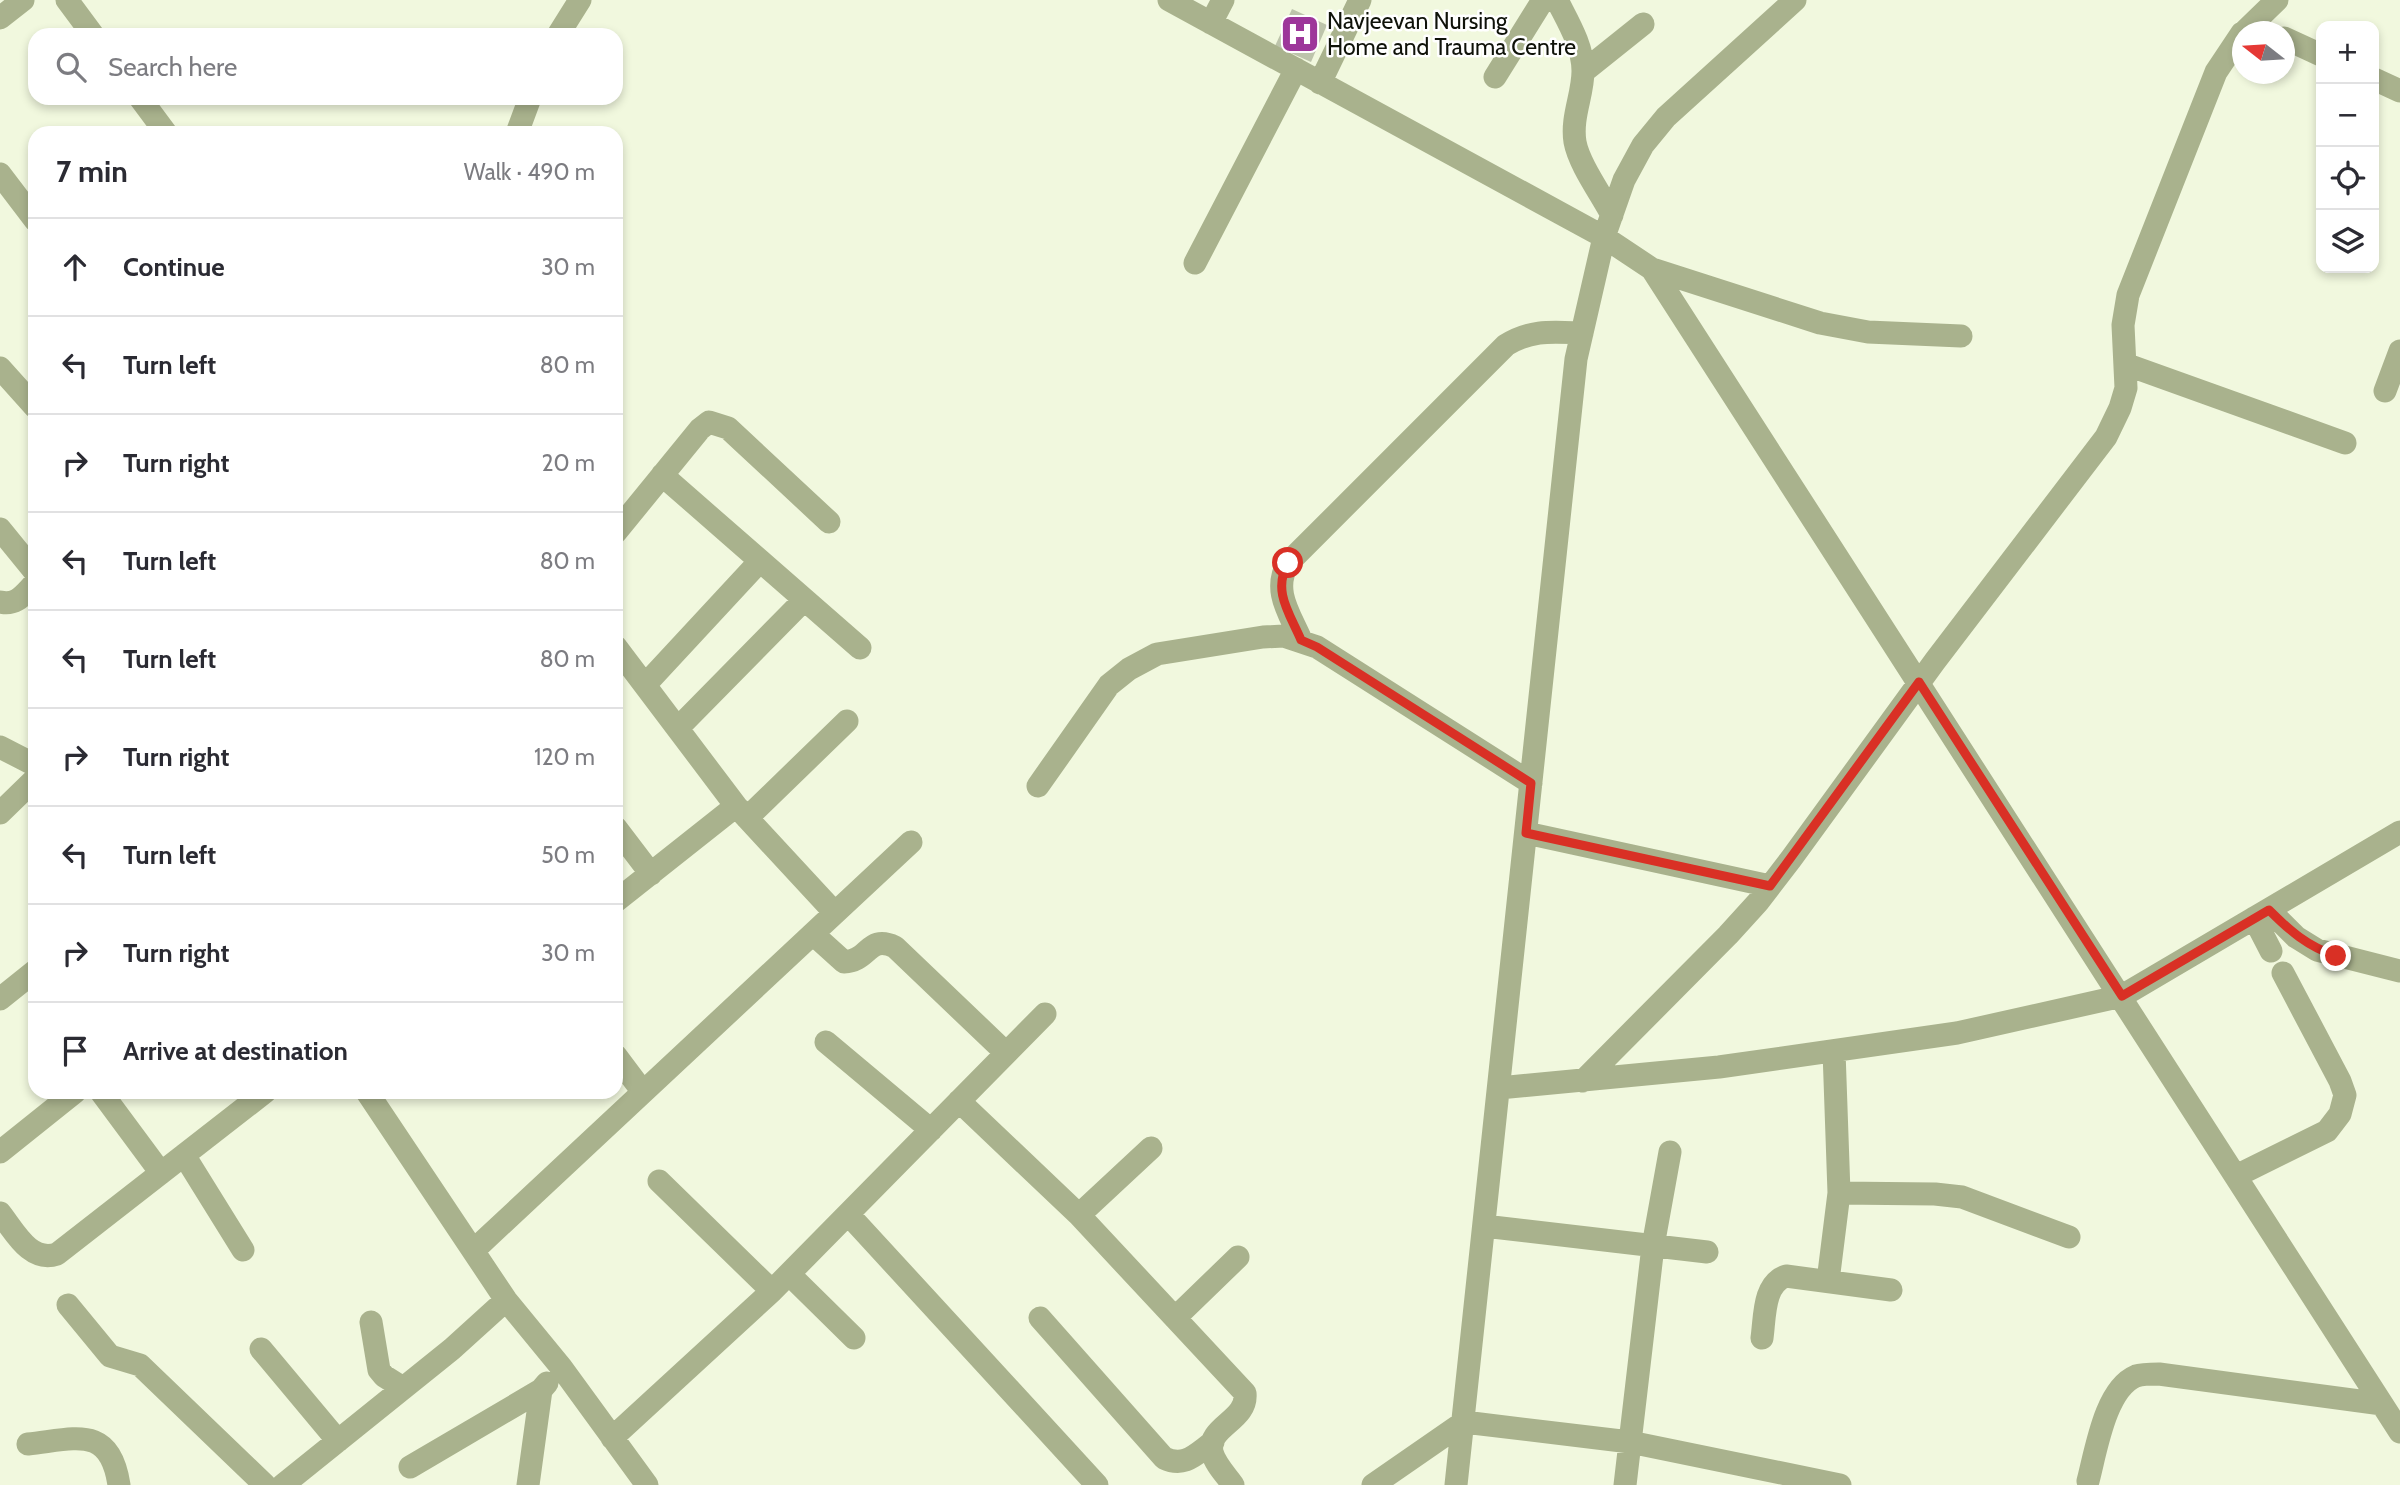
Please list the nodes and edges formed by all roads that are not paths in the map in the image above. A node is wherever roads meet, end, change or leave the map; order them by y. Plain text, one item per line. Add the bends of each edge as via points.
1 (23, 0) edge
2 (67, 0) edge
3 (580, 0) edge
4 (1169, 0) edge
5 (1223, 0) edge
6 (1360, 0) edge
7 (1543, 0) edge
8 (1557, 0) edge
9 (1795, 0) edge
10 (2277, 0) edge
11 (0, 18) edge
12 (2260, 21) edge
13 (1211, 23) junction
14 (1643, 24) dead end
15 (88, 28) edge
16 (562, 28) edge
17 (2295, 43) edge
18 (2232, 53) edge
19 (2316, 53) edge
20 (1296, 69) junction
21 (1583, 72) junction
22 (1495, 77) dead end
23 (2379, 81) edge
24 (1320, 83) junction
25 (2400, 91) edge
26 (145, 105) edge
27 (527, 105) edge
28 (161, 126) edge
29 (520, 126) edge
30 (2, 180) edge
31 (28, 212) edge
32 (1612, 215) junction
33 (1604, 237) junction
34 (1195, 263) dead end
35 (1652, 269) junction
36 (1582, 333) junction
37 (1961, 336) dead end
38 (2400, 351) edge
39 (2125, 364) junction
40 (0, 368) edge
41 (2385, 391) dead end
42 (28, 399) edge
43 (2344, 443) dead end
44 (662, 475) junction
45 (829, 522) dead end
46 (623, 523) edge
47 (0, 529) edge
48 (760, 561) junction
49 (28, 563) edge
50 (28, 590) edge
51 (804, 600) junction
52 (0, 601) edge
53 (1301, 640) junction
54 (860, 649) dead end
55 (623, 656) edge
56 (1919, 682) junction
57 (645, 685) junction
58 (847, 720) dead end
59 (678, 728) junction
60 (0, 747) edge
61 (28, 761) edge
62 (1531, 783) junction
63 (28, 786) edge
64 (1038, 786) dead end
65 (742, 812) junction
66 (0, 813) edge
67 (2400, 832) edge
68 (1526, 833) junction
69 (623, 837) edge
70 (911, 842) dead end
71 (651, 874) junction
72 (1770, 886) junction
73 (623, 896) edge
74 (835, 913) junction
75 (2262, 914) junction
76 (813, 934) junction
77 (2272, 951) dead end
78 (2400, 971) edge
79 (2283, 973) dead end
80 (28, 977) edge
81 (2122, 996) junction
82 (0, 999) edge
83 (1045, 1014) dead end
84 (826, 1042) dead end
85 (1834, 1051) junction
86 (1006, 1053) junction
87 (623, 1065) edge
88 (1583, 1080) junction
89 (1499, 1088) junction
90 (643, 1092) junction
91 (66, 1099) edge
92 (106, 1099) edge
93 (256, 1099) edge
94 (372, 1099) edge
95 (959, 1101) junction
96 (931, 1130) junction
97 (1151, 1148) dead end
98 (0, 1152) edge
99 (1670, 1152) dead end
100 (184, 1155) junction
101 (161, 1173) junction
102 (2236, 1176) junction
103 (659, 1181) dead end
104 (1839, 1193) junction
105 (0, 1213) edge
106 (848, 1214) junction
107 (1079, 1215) junction
108 (1484, 1226) junction
109 (2069, 1237) dead end
110 (1653, 1246) junction
111 (243, 1251) dead end
112 (1707, 1252) dead end
113 (476, 1254) junction
114 (1238, 1256) dead end
115 (789, 1274) junction
116 (1828, 1282) junction
117 (1891, 1290) dead end
118 (772, 1291) junction
119 (506, 1300) junction
120 (68, 1305) dead end
121 (1040, 1318) dead end
122 (1175, 1318) junction
123 (371, 1322) dead end
124 (853, 1338) dead end
125 (1762, 1338) dead end
126 (261, 1349) dead end
127 (561, 1367) junction
128 (403, 1388) junction
129 (541, 1390) junction
130 (2393, 1417) edge
131 (1464, 1422) junction
132 (612, 1438) junction
133 (338, 1441) junction
134 (1213, 1441) junction
135 (1630, 1442) junction
136 (28, 1444) dead end
137 (410, 1467) dead end
138 (2088, 1481) dead end
139 (119, 1485) edge
140 (265, 1485) edge
141 (284, 1485) edge
142 (528, 1485) edge
143 (647, 1485) edge
144 (1097, 1485) edge
145 (1233, 1485) edge
146 (1373, 1485) edge
147 (1456, 1485) edge
148 (1625, 1485) edge
149 (1840, 1485) edge

1 - 11 street
2 - 15 street
3 - 16 street
4 - 13 street
5 - 13 street
6 - 24 street
7 - 22 street
8 - 21 street via 1572,29
9 - 32 street via 1666,117 1643,145
10 - 12 street
13 - 20 street
14 - 21 street
17 - 19 street
18 - 39 street via 2216,72 2132,282 2123,326
20 - 24 street
20 - 34 street
21 - 32 street via 1573,126 1575,145
23 - 25 street
24 - 33 street
26 - 28 street
27 - 29 street
30 - 31 street
32 - 33 street
33 - 35 street
33 - 36 street
35 - 37 street via 1820,323 1868,332
35 - 56 street
36 - 53 street via 1540,332 1506,345 1288,563 1280,586
36 - 62 street
38 - 41 street
39 - 43 street
39 - 56 street via 2126,388 2106,437
40 - 42 street
44 - 45 street via 700,429 709,422 720,424
44 - 46 street
44 - 48 street
47 - 49 street
48 - 51 street
48 - 57 street
50 - 52 street via 9,604
51 - 54 street
51 - 59 street
53 - 62 street
53 - 64 street via 1263,637 1157,654 1129,669 1109,685
55 - 57 street
56 - 72 street
56 - 81 street
57 - 59 street
58 - 65 street
59 - 65 street
60 - 61 street
62 - 68 street
63 - 66 street
65 - 71 street
65 - 74 street
67 - 75 street
68 - 72 street
68 - 89 street
69 - 71 street
70 - 74 street
71 - 73 street
72 - 88 street via 1728,935
74 - 76 street
75 - 77 street
75 - 78 street via 2317,950
75 - 81 street
76 - 86 street via 844,962 862,956 875,943 895,947
76 - 90 street
79 - 102 street via 2345,1095 2340,1114 2327,1131
80 - 82 street
81 - 85 street via 1957,1033
81 - 102 street
83 - 86 street
84 - 96 street
85 - 88 street
85 - 104 street
86 - 95 street
87 - 90 street
88 - 89 street
89 - 108 street
90 - 113 street
91 - 98 street
92 - 101 street
93 - 100 street
94 - 113 street
95 - 96 street
95 - 107 street
96 - 106 street
97 - 107 street
99 - 110 street
100 - 101 street
100 - 111 street
101 - 105 street via 57,1254 47,1257 26,1245
102 - 130 street
103 - 118 street
104 - 109 street via 1962,1197
104 - 116 street
106 - 115 street
106 - 144 street
107 - 122 street
108 - 110 street
108 - 131 street
110 - 112 street
110 - 135 street
113 - 119 street
114 - 122 street
115 - 118 street
115 - 124 street
116 - 117 street
116 - 125 street via 1778,1279 1770,1287
118 - 132 street
119 - 127 street
119 - 128 street
120 - 140 street via 110,1356 140,1365
121 - 134 street via 1164,1458 1186,1461
122 - 134 street via 1245,1392 1242,1410
123 - 128 street via 379,1370
126 - 133 street
127 - 129 street
127 - 132 street
128 - 133 street
129 - 137 street
129 - 142 street
130 - 138 street via 2159,1374 2137,1376 2121,1387 2109,1407
131 - 135 street
131 - 146 street
131 - 147 street
132 - 143 street
133 - 141 street
134 - 145 street via 1212,1451
135 - 148 street
135 - 149 street
136 - 139 street via 83,1438 95,1441 105,1447 116,1466

